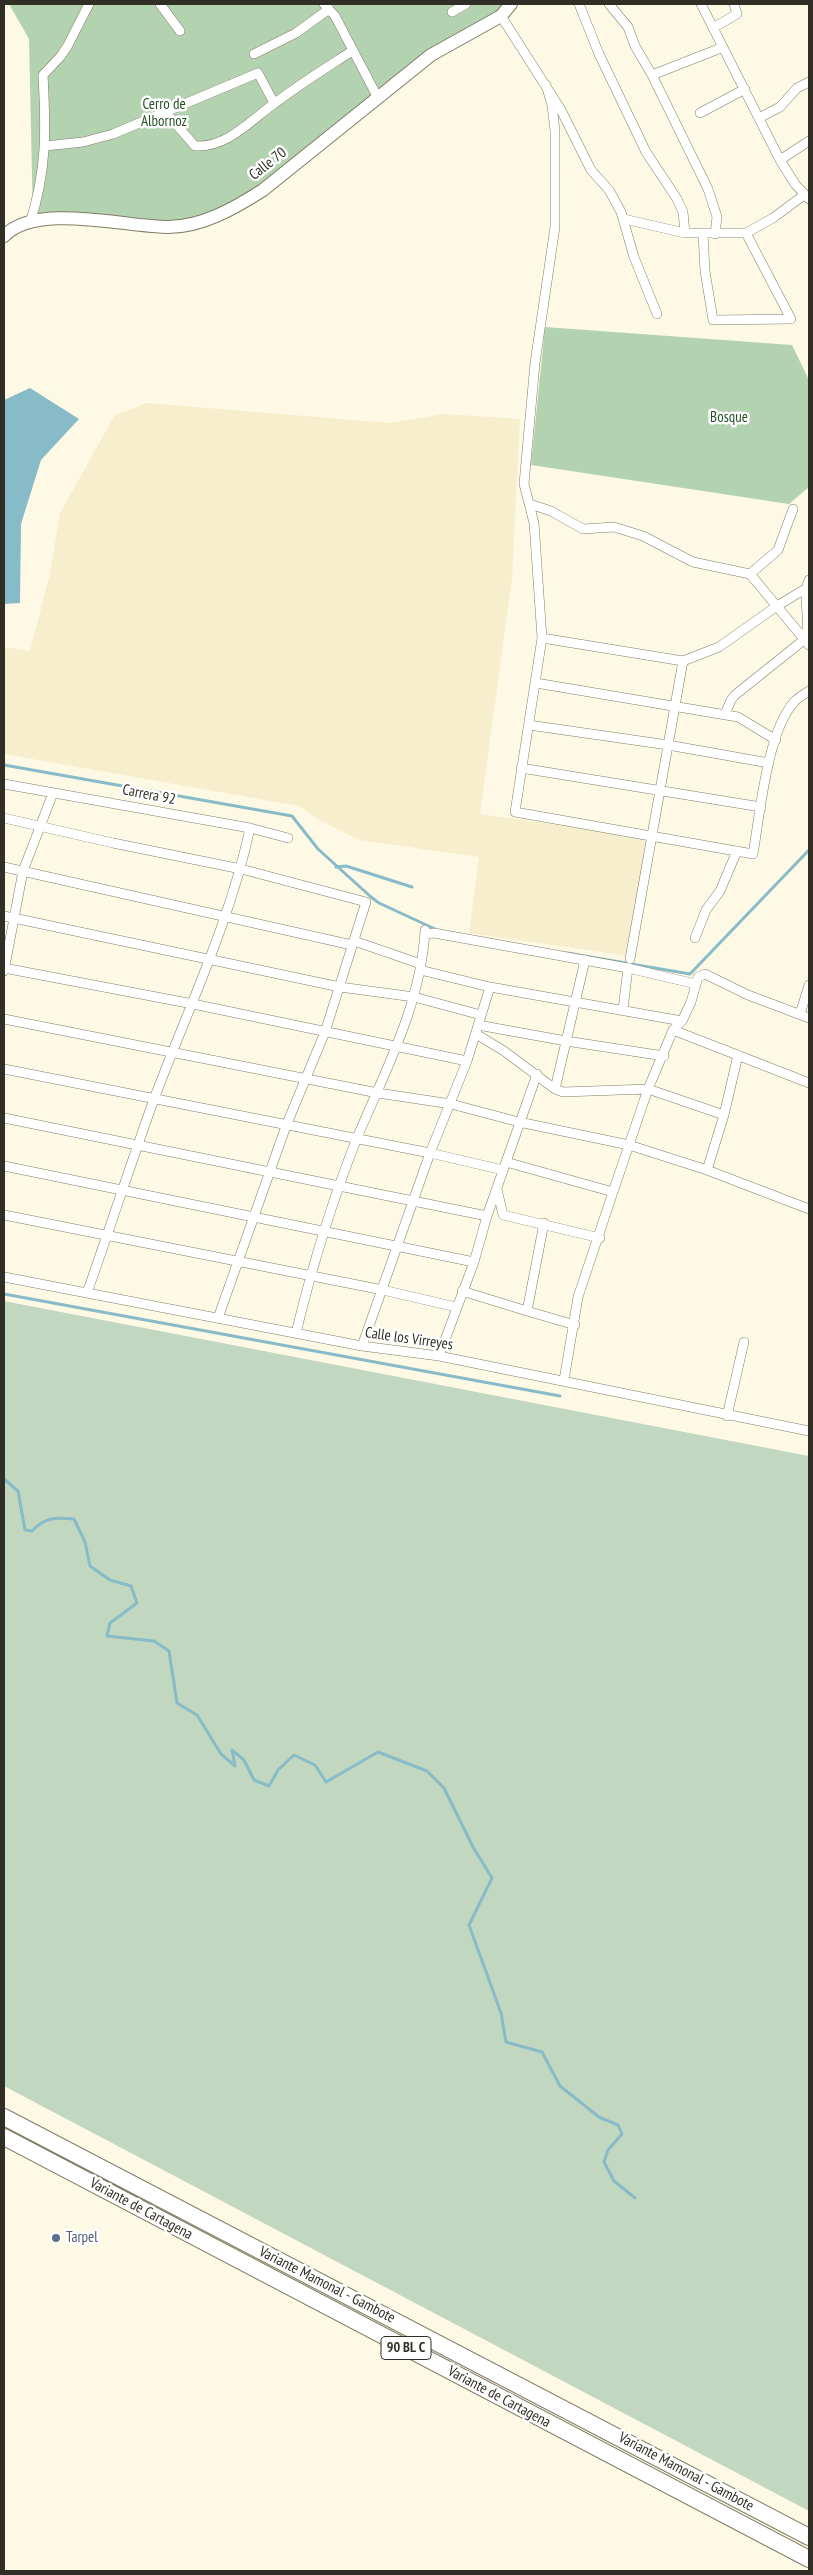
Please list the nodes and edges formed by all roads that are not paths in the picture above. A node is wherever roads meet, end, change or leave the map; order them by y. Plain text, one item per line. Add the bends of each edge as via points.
1 (89, 4) edge
2 (160, 4) edge
3 (466, 4) edge
4 (511, 4) edge
5 (579, 4) edge
6 (609, 4) edge
7 (701, 4) edge
8 (734, 4) edge
9 (326, 6) edge
10 (452, 12) dead end
11 (501, 16) junction
12 (713, 28) junction
13 (180, 31) dead end
14 (721, 48) junction
15 (352, 50) junction
16 (254, 54) dead end
17 (652, 75) junction
18 (809, 82) edge
19 (546, 85) junction
20 (744, 89) junction
21 (378, 98) junction
22 (274, 103) junction
23 (166, 113) junction
24 (700, 113) dead end
25 (760, 118) junction
26 (809, 140) edge
27 (45, 146) junction
28 (780, 160) junction
29 (807, 197) edge
30 (624, 219) junction
31 (30, 223) junction
32 (5, 233) edge
33 (685, 233) junction
34 (746, 233) junction
35 (703, 234) junction
36 (715, 234) junction
37 (657, 314) dead end
38 (530, 504) junction
39 (793, 508) dead end
40 (750, 574) junction
41 (809, 580) edge
42 (805, 589) junction
43 (777, 606) junction
44 (542, 638) junction
45 (807, 642) edge
46 (683, 662) junction
47 (536, 684) junction
48 (809, 691) edge
49 (675, 706) junction
50 (725, 714) junction
51 (530, 724) junction
52 (776, 740) junction
53 (668, 745) junction
54 (769, 763) junction
55 (521, 768) junction
56 (4, 784) edge
57 (660, 790) junction
58 (53, 793) junction
59 (761, 808) junction
60 (4, 818) edge
61 (39, 826) junction
62 (250, 828) junction
63 (651, 837) junction
64 (288, 838) dead end
65 (737, 850) junction
66 (4, 867) edge
67 (241, 869) junction
68 (23, 871) junction
69 (4, 916) edge
70 (14, 917) junction
71 (224, 917) junction
72 (695, 938) dead end
73 (353, 943) junction
74 (210, 960) junction
75 (585, 960) junction
76 (629, 963) junction
77 (421, 967) junction
78 (4, 969) edge
79 (696, 984) junction
80 (809, 985) edge
81 (340, 987) junction
82 (490, 987) junction
83 (414, 997) junction
84 (576, 1003) junction
85 (193, 1004) junction
86 (622, 1009) junction
87 (800, 1014) junction
88 (481, 1015) junction
89 (809, 1018) edge
90 (4, 1019) edge
91 (682, 1021) junction
92 (478, 1025) junction
93 (673, 1030) junction
94 (325, 1032) junction
95 (476, 1034) junction
96 (566, 1041) junction
97 (396, 1045) junction
98 (174, 1051) junction
99 (738, 1055) junction
100 (664, 1056) junction
101 (467, 1061) junction
102 (4, 1068) edge
103 (537, 1074) junction
104 (307, 1079) junction
105 (809, 1083) edge
106 (555, 1089) junction
107 (648, 1089) junction
108 (378, 1092) junction
109 (154, 1099) junction
110 (451, 1104) junction
111 (724, 1115) junction
112 (4, 1118) edge
113 (519, 1122) junction
114 (286, 1126) junction
115 (357, 1138) junction
116 (630, 1144) junction
117 (139, 1145) junction
118 (430, 1153) junction
119 (4, 1166) edge
120 (504, 1166) junction
121 (707, 1170) junction
122 (270, 1171) junction
123 (341, 1185) junction
124 (123, 1189) junction
125 (497, 1189) junction
126 (613, 1192) junction
127 (413, 1200) junction
128 (809, 1210) edge
129 (488, 1214) junction
130 (4, 1215) edge
131 (254, 1215) junction
132 (503, 1215) junction
133 (544, 1223) junction
134 (325, 1232) junction
135 (107, 1236) junction
136 (600, 1238) junction
137 (398, 1245) junction
138 (237, 1262) junction
139 (474, 1262) junction
140 (310, 1276) junction
141 (4, 1277) edge
142 (383, 1290) junction
143 (462, 1291) junction
144 (87, 1293) junction
145 (456, 1307) junction
146 (528, 1311) junction
147 (218, 1318) junction
148 (575, 1325) junction
149 (296, 1333) junction
150 (744, 1342) dead end
151 (362, 1346) junction
152 (439, 1356) junction
153 (564, 1380) junction
154 (727, 1416) junction
155 (809, 1431) edge
156 (4, 2117) edge
157 (4, 2137) edge
158 (809, 2537) edge
159 (809, 2560) edge

1 - 27 street via 67,47 43,74
2 - 13 street
3 - 10 street
4 - 11 street, Calle 70
5 - 33 street via 646,152 677,198 683,212
6 - 17 street via 628,27
7 - 12 street
8 - 12 street via 738,14
9 - 15 street
9 - 16 street via 296,33
11 - 19 street
11 - 21 street, Calle 70 via 431,55
12 - 14 street
14 - 17 street
14 - 20 street
15 - 21 street
15 - 22 street
17 - 36 street via 714,204 717,217
18 - 25 street via 797,88 780,107
19 - 30 street via 591,170 609,190
19 - 38 street via 555,131 555,227 535,363 524,484
20 - 24 street
20 - 25 street
21 - 31 street, Calle 70 via 263,190 235,208 198,222 169,227 77,218
22 - 23 street via 258,73
22 - 23 street via 238,132 207,147 196,146
23 - 27 street via 97,139
25 - 28 street
26 - 28 street
27 - 31 street via 43,176
28 - 29 street
29 - 34 street
30 - 33 street
30 - 37 street via 634,257
31 - 32 street, Calle 70
33 - 35 street
34 - 35 street via 791,319 713,320
34 - 36 street
35 - 36 street
38 - 40 street via 551,511 583,529 614,527 643,536 693,562
38 - 44 street
39 - 40 street via 778,550
40 - 43 street
41 - 42 street
42 - 43 street
42 - 45 street
43 - 45 street
43 - 46 street via 719,647
44 - 46 street
44 - 47 street
45 - 50 street via 761,672 730,700
46 - 49 street
47 - 49 street
47 - 51 street
48 - 52 street via 794,701
49 - 50 street
49 - 53 street
50 - 52 street via 738,717
51 - 53 street
51 - 55 street
52 - 54 street
53 - 54 street
53 - 57 street
54 - 59 street
55 - 57 street
55 - 63 street via 514,812
56 - 58 street, Carrera 92
57 - 59 street
57 - 63 street
58 - 61 street
58 - 62 street, Carrera 92
59 - 65 street via 753,854
60 - 61 street
61 - 67 street
61 - 68 street
62 - 64 street, Carrera 92
62 - 67 street
63 - 65 street
63 - 76 street
65 - 72 street
66 - 68 street
67 - 71 street
67 - 73 street via 366,902
68 - 70 street
68 - 71 street
69 - 70 street
70 - 74 street
70 - 78 street
71 - 73 street
71 - 74 street
73 - 77 street
73 - 81 street
74 - 81 street
74 - 85 street
75 - 76 street
75 - 77 street via 425,932
75 - 84 street
76 - 79 street
76 - 86 street
77 - 82 street
77 - 83 street
78 - 85 street
79 - 87 street via 700,975 705,974 748,995
79 - 91 street
80 - 87 street
81 - 83 street
81 - 94 street
82 - 84 street
82 - 88 street
83 - 88 street
83 - 97 street
84 - 86 street
84 - 96 street
85 - 94 street
85 - 98 street
86 - 91 street
87 - 89 street
88 - 92 street
90 - 98 street
91 - 93 street
92 - 95 street
92 - 96 street
93 - 99 street
93 - 100 street
94 - 97 street
94 - 104 street
95 - 101 street
95 - 103 street
96 - 100 street
96 - 106 street
97 - 101 street
97 - 108 street
98 - 104 street
98 - 109 street
99 - 105 street
99 - 111 street
100 - 107 street
101 - 110 street
102 - 109 street
103 - 106 street
103 - 113 street
104 - 108 street
104 - 114 street
106 - 107 street via 572,1094
107 - 111 street
107 - 116 street
108 - 110 street
108 - 115 street
109 - 114 street
109 - 117 street
110 - 113 street
110 - 118 street
111 - 121 street
112 - 117 street
113 - 116 street
113 - 120 street
114 - 115 street
114 - 122 street
115 - 118 street
115 - 123 street
116 - 121 street
116 - 126 street
117 - 122 street
117 - 124 street
118 - 120 street
118 - 127 street
119 - 124 street
120 - 125 street
120 - 126 street
121 - 128 street
122 - 123 street
122 - 131 street
123 - 127 street
123 - 134 street
124 - 131 street
124 - 135 street
125 - 129 street
125 - 132 street
126 - 136 street
127 - 129 street
127 - 137 street
129 - 132 street
129 - 139 street
130 - 135 street
131 - 134 street
131 - 138 street
132 - 133 street
133 - 136 street
133 - 146 street
134 - 137 street
134 - 140 street
135 - 138 street
135 - 144 street
136 - 148 street via 578,1297
137 - 139 street
137 - 142 street
138 - 140 street
138 - 147 street
139 - 143 street
140 - 142 street
140 - 149 street
141 - 144 street, Calle los Virreyes
142 - 145 street
142 - 151 street
143 - 145 street
143 - 146 street
144 - 147 street, Calle los Virreyes
145 - 152 street
146 - 148 street
147 - 149 street, Calle los Virreyes
148 - 153 street
149 - 151 street, Calle los Virreyes
150 - 154 street
151 - 152 street, Calle los Virreyes
152 - 153 street, Calle los Virreyes
153 - 154 street, Calle los Virreyes
154 - 155 street, Calle los Virreyes
156 - 158 highway, Variante Mamonal - Gambote
157 - 159 highway, Variante de Cartagena / 90 BL C

